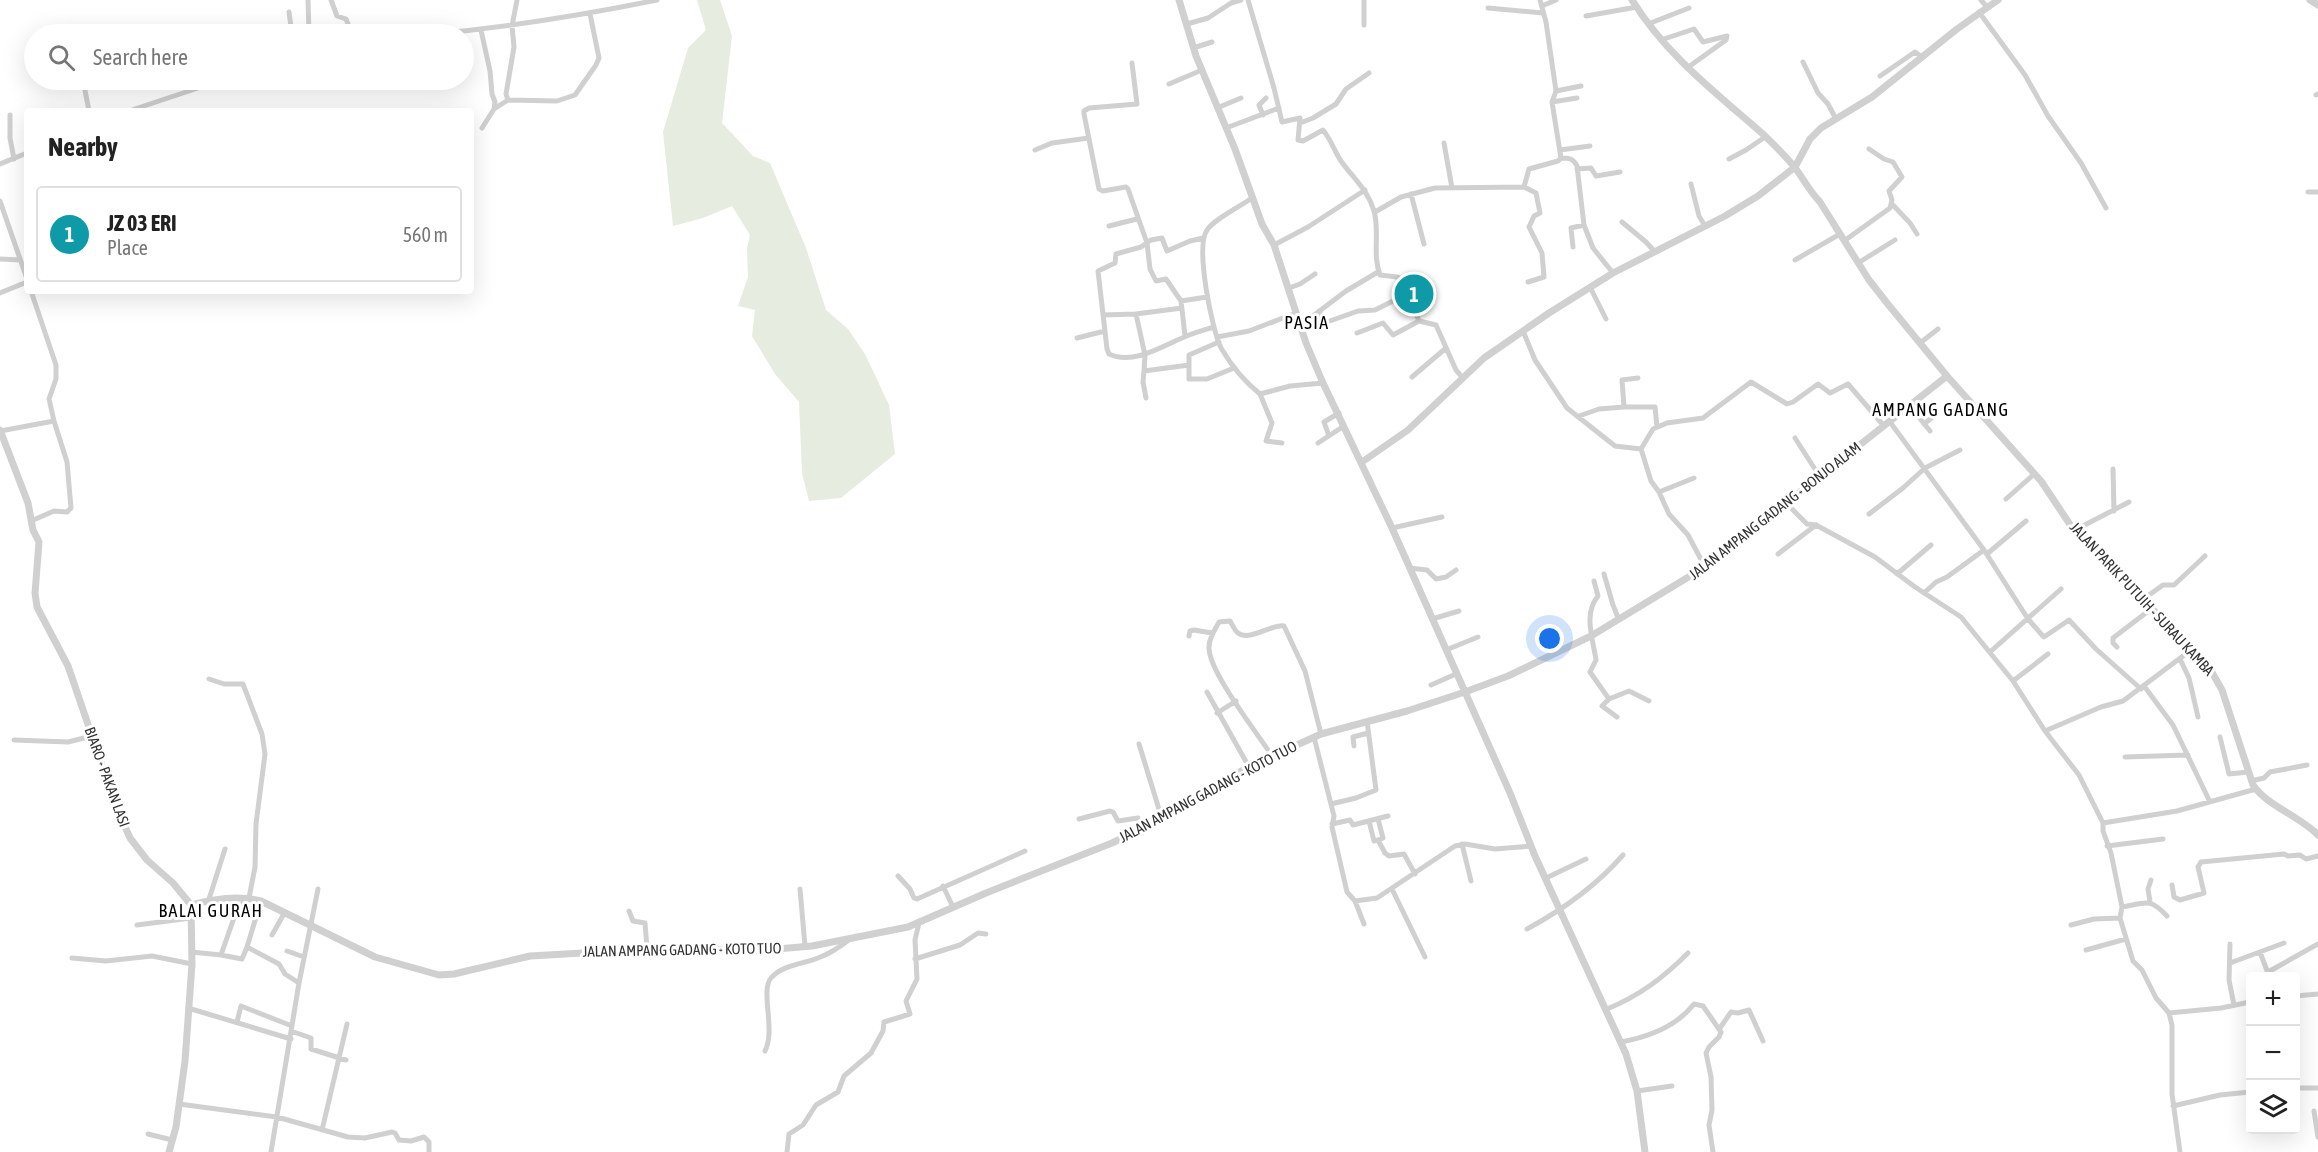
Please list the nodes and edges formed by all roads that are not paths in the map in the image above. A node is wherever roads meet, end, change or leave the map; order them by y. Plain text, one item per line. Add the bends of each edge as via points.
1 (308, 0) edge
2 (331, 0) edge
3 (517, 0) edge
4 (657, 0) edge
5 (1179, 0) edge
6 (1241, 0) edge
7 (1248, 0) edge
8 (1364, 0) edge
9 (1556, 0) edge
10 (1642, 0) edge
11 (1981, 0) edge
12 (1998, 0) edge
13 (2310, 0) edge
14 (1541, 3) edge
15 (1634, 4) edge
16 (2318, 5) edge
17 (1987, 7) junction
18 (1488, 8) dead end
19 (1689, 8) dead end
20 (289, 12) dead end
21 (1979, 12) junction
22 (1543, 13) junction
23 (590, 14) junction
24 (1586, 16) dead end
25 (291, 24) edge
26 (309, 24) edge
27 (348, 24) edge
28 (1187, 24) junction
29 (1648, 24) junction
30 (1364, 25) dead end
31 (512, 26) junction
32 (481, 30) junction
33 (474, 31) edge
34 (1661, 40) junction
35 (1212, 42) dead end
36 (1193, 48) junction
37 (1922, 57) junction
38 (1803, 62) dead end
39 (1132, 63) dead end
40 (1687, 68) junction
41 (1202, 70) junction
42 (1369, 73) dead end
43 (1880, 76) dead end
44 (1169, 84) dead end
45 (1581, 86) dead end
46 (85, 90) edge
47 (192, 90) edge
48 (1556, 91) junction
49 (1241, 98) dead end
50 (1266, 98) dead end
51 (1577, 98) dead end
52 (508, 100) junction
53 (1552, 102) junction
54 (88, 108) edge
55 (138, 108) edge
56 (1217, 108) junction
57 (1279, 108) junction
58 (494, 109) junction
59 (10, 115) dead end
60 (1263, 115) junction
61 (1836, 119) junction
62 (1300, 123) junction
63 (482, 128) dead end
64 (1226, 128) junction
65 (1765, 137) junction
66 (1089, 138) junction
67 (1444, 143) dead end
68 (1590, 146) dead end
69 (1869, 149) dead end
70 (1035, 150) dead end
71 (1560, 150) junction
72 (24, 154) edge
73 (1561, 158) junction
74 (14, 159) junction
75 (1729, 159) dead end
76 (0, 165) edge
77 (1795, 167) junction
78 (1577, 169) junction
79 (1620, 172) dead end
80 (1691, 184) dead end
81 (1524, 187) junction
82 (1452, 188) junction
83 (1365, 190) junction
84 (2308, 192) dead end
85 (2318, 192) edge
86 (1411, 194) junction
87 (1252, 198) junction
88 (0, 201) edge
89 (1892, 204) junction
90 (2106, 208) dead end
91 (1375, 212) junction
92 (1137, 219) junction
93 (1622, 222) dead end
94 (1584, 225) junction
95 (1109, 226) dead end
96 (1705, 226) junction
97 (1840, 234) junction
98 (1917, 234) dead end
99 (1203, 238) junction
100 (1894, 240) dead end
101 (1844, 242) junction
102 (1147, 243) junction
103 (1424, 244) dead end
104 (1274, 245) junction
105 (1572, 247) dead end
106 (1655, 252) junction
107 (0, 259) edge
108 (20, 260) junction
109 (1795, 260) dead end
110 (1858, 263) junction
111 (24, 272) edge
112 (1378, 272) junction
113 (1613, 273) junction
114 (1316, 274) dead end
115 (24, 282) edge
116 (1528, 282) dead end
117 (1590, 287) junction
118 (1288, 288) junction
119 (0, 294) edge
120 (32, 294) edge
121 (1407, 294) junction
122 (1207, 297) junction
123 (1181, 301) junction
124 (1182, 308) junction
125 (1319, 311) junction
126 (1296, 313) junction
127 (1136, 314) junction
128 (1103, 315) junction
129 (1606, 319) dead end
130 (1419, 321) junction
131 (1301, 325) junction
132 (1214, 327) junction
133 (1938, 329) dead end
134 (1105, 331) junction
135 (1523, 331) junction
136 (1357, 333) dead end
137 (1185, 336) junction
138 (1077, 338) dead end
139 (1218, 339) junction
140 (1920, 344) junction
141 (1446, 348) junction
142 (1145, 355) junction
143 (1189, 365) junction
144 (1234, 368) junction
145 (1144, 371) junction
146 (1947, 376) junction
147 (1412, 377) dead end
148 (1462, 377) junction
149 (1638, 378) dead end
150 (1323, 383) junction
151 (1260, 394) junction
152 (1146, 398) dead end
153 (1910, 406) junction
154 (1624, 407) junction
155 (1339, 413) junction
156 (1935, 415) dead end
157 (1579, 416) junction
158 (54, 421) junction
159 (1887, 424) junction
160 (1924, 424) junction
161 (1344, 426) junction
162 (1657, 427) junction
163 (0, 431) edge
164 (1930, 431) dead end
165 (1329, 436) junction
166 (1795, 438) dead end
167 (1282, 443) dead end
168 (1317, 443) dead end
169 (1641, 449) junction
170 (1960, 450) dead end
171 (1362, 462) junction
172 (1925, 468) junction
173 (2113, 469) dead end
174 (2033, 475) junction
175 (1820, 477) junction
176 (1694, 478) dead end
177 (1659, 492) junction
178 (2006, 499) dead end
179 (2129, 502) dead end
180 (1787, 504) junction
181 (2114, 511) junction
182 (1869, 514) dead end
183 (1442, 517) dead end
184 (31, 521) junction
185 (2026, 521) dead end
186 (1816, 525) junction
187 (1392, 528) junction
188 (2075, 530) junction
189 (1931, 545) dead end
190 (1985, 552) junction
191 (1778, 554) dead end
192 (2205, 556) dead end
193 (1705, 567) junction
194 (1409, 568) junction
195 (1455, 570) dead end
196 (1604, 574) dead end
197 (1897, 574) junction
198 (1594, 581) dead end
199 (2061, 589) dead end
200 (1924, 593) junction
201 (2142, 600) junction
202 (2151, 609) junction
203 (1459, 611) dead end
204 (1432, 619) junction
205 (2028, 619) junction
206 (1619, 620) junction
207 (1212, 633) junction
208 (1188, 636) dead end
209 (1591, 636) junction
210 (1478, 637) dead end
211 (2117, 648) dead end
212 (1446, 650) junction
213 (2191, 650) junction
214 (1990, 652) junction
215 (2048, 654) dead end
216 (2180, 659) junction
217 (1456, 674) junction
218 (209, 679) dead end
219 (2013, 681) junction
220 (1431, 685) dead end
221 (2142, 687) junction
222 (1207, 692) dead end
223 (1465, 692) junction
224 (1610, 699) junction
225 (1236, 701) junction
226 (1649, 701) dead end
227 (1218, 713) junction
228 (1617, 717) dead end
229 (2198, 717) dead end
230 (1367, 721) junction
231 (2045, 731) junction
232 (1368, 733) junction
233 (1317, 735) junction
234 (92, 736) junction
235 (2220, 737) dead end
236 (14, 740) dead end
237 (1139, 744) dead end
238 (1354, 746) dead end
239 (2188, 755) junction
240 (1272, 756) junction
241 (2125, 758) dead end
242 (2307, 765) dead end
243 (1249, 767) junction
244 (2248, 772) junction
245 (2251, 781) junction
246 (2256, 789) junction
247 (2210, 802) junction
248 (1331, 804) junction
249 (1388, 816) dead end
250 (1079, 819) dead end
251 (1162, 819) junction
252 (1378, 819) junction
253 (1369, 821) junction
254 (2103, 823) junction
255 (1332, 824) junction
256 (1143, 829) junction
257 (2318, 835) edge
258 (2163, 839) dead end
259 (1378, 840) junction
260 (1462, 844) junction
261 (1531, 846) junction
262 (2107, 846) junction
263 (225, 849) dead end
264 (1025, 851) dead end
265 (1623, 855) dead end
266 (2318, 856) edge
267 (1586, 859) dead end
268 (1415, 874) junction
269 (897, 876) dead end
270 (1546, 878) junction
271 (2151, 880) dead end
272 (1471, 881) dead end
273 (2172, 885) dead end
274 (943, 886) junction
275 (318, 889) dead end
276 (800, 889) dead end
277 (1392, 889) junction
278 (247, 898) junction
279 (209, 899) junction
280 (1355, 900) junction
281 (261, 901) junction
282 (2150, 902) junction
283 (191, 905) junction
284 (953, 907) junction
285 (2122, 907) junction
286 (629, 911) dead end
287 (1561, 911) junction
288 (285, 912) junction
289 (2168, 916) dead end
290 (191, 918) junction
291 (2120, 918) junction
292 (919, 923) junction
293 (1364, 924) dead end
294 (137, 925) dead end
295 (310, 925) junction
296 (2071, 925) dead end
297 (1527, 929) dead end
298 (986, 934) dead end
299 (272, 935) dead end
300 (851, 938) junction
301 (2126, 939) junction
302 (2284, 943) dead end
303 (2230, 944) dead end
304 (2318, 944) edge
305 (805, 946) junction
306 (247, 947) junction
307 (647, 948) junction
308 (2086, 950) dead end
309 (287, 951) dead end
310 (191, 952) junction
311 (2260, 952) junction
312 (1688, 953) dead end
313 (221, 955) junction
314 (303, 957) junction
315 (1425, 957) dead end
316 (72, 958) dead end
317 (915, 959) junction
318 (2230, 963) junction
319 (192, 964) junction
320 (2267, 972) edge
321 (2271, 972) edge
322 (298, 983) junction
323 (2318, 994) edge
324 (2300, 996) edge
325 (2246, 1003) edge
326 (2234, 1005) junction
327 (188, 1008) junction
328 (1607, 1009) junction
329 (2169, 1013) junction
330 (237, 1022) junction
331 (347, 1024) dead end
332 (292, 1028) junction
333 (1720, 1028) junction
334 (291, 1039) junction
335 (1763, 1041) dead end
336 (1621, 1042) junction
337 (765, 1051) dead end
338 (339, 1058) junction
339 (346, 1060) dead end
340 (1672, 1086) dead end
341 (2318, 1088) edge
342 (2300, 1089) edge
343 (1637, 1091) junction
344 (2246, 1092) edge
345 (180, 1104) junction
346 (2173, 1106) junction
347 (2314, 1111) dead end
348 (277, 1117) junction
349 (321, 1130) junction
350 (148, 1134) dead end
351 (2318, 1137) edge
352 (172, 1140) junction
353 (169, 1152) edge
354 (271, 1152) edge
355 (429, 1152) edge
356 (787, 1152) edge
357 (1645, 1152) edge
358 (1713, 1152) edge
359 (2180, 1152) edge

1 - 26 street
2 - 27 street via 337,16
3 - 31 street
4 - 23 street
5 - 28 street
6 - 28 street via 1208,18
7 - 57 street
8 - 30 street
9 - 14 street
10 - 15 street
11 - 17 street
12 - 17 street
13 - 16 street
14 - 22 street
15 - 24 street
15 - 29 street, JALAN PARIK PUTUIH - SURAU KAMBA
17 - 21 street
18 - 22 street
19 - 29 street
20 - 25 street
21 - 37 street
21 - 90 street via 2025,75
22 - 48 street
23 - 31 street
23 - 52 street via 599,58 577,93 554,101
28 - 36 street
29 - 34 street, JALAN PARIK PUTUIH - SURAU KAMBA
31 - 32 street
31 - 52 street via 514,47
32 - 33 street
32 - 58 street
34 - 40 street, JALAN PARIK PUTUIH - SURAU KAMBA
34 - 40 street via 1694,29 1703,42 1727,36
35 - 36 street
36 - 41 street
37 - 43 street via 1915,52
37 - 61 street via 1872,97
38 - 61 street
39 - 66 street via 1137,104 1086,109
40 - 65 street, JALAN PARIK PUTUIH - SURAU KAMBA
41 - 44 street
41 - 56 street
42 - 62 street via 1346,89 1336,104
45 - 48 street
46 - 54 street
47 - 55 street
48 - 53 street
49 - 56 street
50 - 60 street via 1260,103
51 - 53 street
52 - 58 street
53 - 71 street
56 - 64 street
57 - 60 street
57 - 62 street via 1282,122 1298,118
58 - 63 street
59 - 74 street
60 - 64 street
61 - 77 street via 1815,133
62 - 83 street via 1297,138 1303,141 1323,130 1340,160
64 - 87 street
65 - 75 street
65 - 77 street, JALAN PARIK PUTUIH - SURAU KAMBA
66 - 70 street via 1052,143
66 - 92 street via 1098,189 1126,187
67 - 82 street
68 - 71 street
69 - 89 street via 1893,162 1902,177 1889,191
71 - 73 street
72 - 74 street
73 - 78 street via 1574,160
73 - 81 street via 1527,170
74 - 76 street
77 - 96 street via 1742,207
77 - 97 street, JALAN PARIK PUTUIH - SURAU KAMBA
78 - 79 street via 1588,167 1596,176
78 - 94 street
80 - 96 street
81 - 82 street
81 - 116 street via 1536,193 1538,202 1540,213 1529,227 1542,253 1544,277
82 - 86 street
83 - 91 street
83 - 104 street
84 - 85 street
86 - 91 street
86 - 103 street
87 - 99 street via 1212,225
87 - 104 street
88 - 108 street
89 - 98 street
89 - 101 street
91 - 112 street
92 - 95 street
92 - 102 street
93 - 106 street
94 - 105 street via 1571,228
94 - 113 street via 1593,248
96 - 106 street
97 - 101 street, JALAN PARIK PUTUIH - SURAU KAMBA
97 - 109 street
99 - 102 street via 1167,251 1162,238
99 - 122 street
100 - 110 street
101 - 110 street, JALAN PARIK PUTUIH - SURAU KAMBA
102 - 123 street via 1150,269 1156,281 1166,279
102 - 128 street via 1116,254 1114,263 1098,271
104 - 118 street
106 - 113 street
107 - 108 street
108 - 111 street
110 - 140 street, JALAN PARIK PUTUIH - SURAU KAMBA
112 - 121 street via 1400,277
112 - 125 street
113 - 117 street
114 - 118 street
115 - 119 street
117 - 129 street
117 - 135 street
118 - 126 street
120 - 158 street via 56,365 49,399
121 - 125 street via 1375,310 1358,311 1327,322
121 - 130 street
122 - 123 street
122 - 132 street
123 - 124 street
124 - 127 street
124 - 137 street
125 - 131 street
126 - 131 street
126 - 139 street
127 - 128 street
127 - 142 street
128 - 134 street
130 - 136 street via 1393,335 1383,323
130 - 141 street via 1436,325
131 - 150 street
132 - 137 street
132 - 139 street
133 - 140 street
134 - 138 street
134 - 142 street via 1111,356
135 - 148 street
135 - 157 street via 1535,360 1565,405
137 - 142 street
139 - 143 street via 1205,349 1191,352
139 - 144 street
140 - 146 street, JALAN PARIK PUTUIH - SURAU KAMBA
141 - 147 street
141 - 148 street
142 - 145 street
143 - 144 street via 1188,377 1193,381
143 - 145 street
144 - 151 street
145 - 152 street
146 - 153 street, JALAN AMPANG GADANG - BONJO ALAM
146 - 174 street, JALAN PARIK PUTUIH - SURAU KAMBA
148 - 171 street via 1408,430
149 - 154 street via 1622,380
150 - 151 street
150 - 155 street
151 - 167 street via 1272,423 1266,441
153 - 159 street, JALAN AMPANG GADANG - BONJO ALAM
153 - 160 street
154 - 157 street
154 - 162 street via 1655,407
155 - 161 street
155 - 165 street via 1324,422
156 - 160 street
157 - 169 street via 1615,446
158 - 163 street
158 - 184 street via 67,462 71,508
159 - 162 street via 1848,384 1830,393 1818,384 1787,404 1750,382 1703,418
159 - 172 street
159 - 175 street, JALAN AMPANG GADANG - BONJO ALAM
160 - 164 street
161 - 165 street
161 - 171 street
162 - 169 street
163 - 184 street, BIARO - PAKAN LASI via 28,503
165 - 168 street
166 - 175 street
169 - 177 street via 1649,476
170 - 172 street
171 - 187 street
172 - 182 street
172 - 190 street
173 - 181 street
174 - 178 street
174 - 188 street, JALAN PARIK PUTUIH - SURAU KAMBA via 2052,494
175 - 180 street, JALAN AMPANG GADANG - BONJO ALAM
176 - 177 street
177 - 193 street
179 - 181 street
180 - 186 street via 1807,524
180 - 193 street, JALAN AMPANG GADANG - BONJO ALAM
181 - 188 street
183 - 187 street
184 - 234 street, BIARO - PAKAN LASI via 39,542 37,607 68,666
185 - 190 street
186 - 191 street
186 - 197 street via 1875,557
187 - 194 street
188 - 201 street, JALAN PARIK PUTUIH - SURAU KAMBA
189 - 197 street
190 - 200 street
190 - 205 street
192 - 201 street via 2174,585 2163,585
193 - 206 street, JALAN AMPANG GADANG - BONJO ALAM
194 - 195 street via 1427,570 1436,579
194 - 204 street
196 - 206 street
197 - 200 street
198 - 209 street via 1598,596 1592,604
199 - 205 street
200 - 214 street via 1961,617
201 - 202 street, JALAN PARIK PUTUIH - SURAU KAMBA
202 - 211 street via 2113,638
202 - 213 street, JALAN PARIK PUTUIH - SURAU KAMBA
203 - 204 street
204 - 212 street
205 - 214 street
205 - 221 street via 2044,636 2069,620 2096,649
206 - 209 street, JALAN AMPANG GADANG - BONJO ALAM
207 - 208 street via 1194,630
207 - 225 street via 1209,655
207 - 233 street via 1221,621 1230,621 1241,634 1260,633 1283,625 1305,671
209 - 223 street, JALAN AMPANG GADANG - BONJO ALAM
209 - 224 street via 1596,660 1590,672
210 - 212 street
212 - 217 street
213 - 216 street
213 - 244 street, JALAN PARIK PUTUIH - SURAU KAMBA via 2210,667 2218,683
214 - 219 street
215 - 219 street
216 - 221 street
216 - 229 street via 2190,678
217 - 220 street
217 - 223 street
218 - 278 street via 243,684 262,734 265,754 255,867
219 - 231 street
221 - 231 street via 2122,700
221 - 239 street via 2173,724
222 - 227 street
223 - 230 street, JALAN AMPANG GADANG - KOTO TUO
223 - 261 street
224 - 226 street via 1626,691
224 - 228 street via 1602,706
225 - 227 street
225 - 240 street
227 - 243 street
230 - 232 street
230 - 233 street, JALAN AMPANG GADANG - KOTO TUO
231 - 254 street via 2079,775
232 - 238 street via 1353,737
232 - 248 street via 1376,790
233 - 240 street, JALAN AMPANG GADANG - KOTO TUO
233 - 248 street
234 - 236 street via 68,742
234 - 283 street, BIARO - PAKAN LASI via 130,838
235 - 244 street via 2228,772
237 - 251 street
239 - 241 street
239 - 247 street
240 - 243 street, JALAN AMPANG GADANG - KOTO TUO
242 - 245 street via 2270,772
243 - 251 street, JALAN AMPANG GADANG - KOTO TUO
244 - 245 street, JALAN PARIK PUTUIH - SURAU KAMBA
245 - 246 street, JALAN PARIK PUTUIH - SURAU KAMBA
246 - 247 street
246 - 257 street, JALAN PARIK PUTUIH - SURAU KAMBA
247 - 254 street
248 - 255 street
249 - 252 street
250 - 256 street via 1112,811 1118,821 1138,819
251 - 256 street, JALAN AMPANG GADANG - KOTO TUO
252 - 253 street
252 - 259 street via 1383,838
253 - 255 street
253 - 259 street via 1374,841
254 - 262 street
255 - 280 street via 1347,892
256 - 284 street, JALAN AMPANG GADANG - KOTO TUO
258 - 262 street
259 - 268 street via 1388,855 1404,855
260 - 261 street via 1495,849
260 - 268 street
260 - 272 street
261 - 270 street
262 - 285 street
263 - 279 street
264 - 274 street
265 - 287 street
266 - 273 street via 2306,859 2284,854 2201,862 2198,867 2204,893 2180,900 2174,897
267 - 270 street
268 - 277 street
269 - 274 street via 916,899
270 - 287 street
271 - 282 street
274 - 284 street
275 - 295 street
276 - 305 street
277 - 280 street via 1377,898
277 - 315 street
278 - 279 street, JALAN AMPANG GADANG - KOTO TUO
278 - 281 street, JALAN AMPANG GADANG - KOTO TUO
278 - 313 street via 236,912
279 - 283 street, JALAN AMPANG GADANG - KOTO TUO
280 - 293 street
281 - 288 street, JALAN AMPANG GADANG - KOTO TUO
281 - 306 street
282 - 285 street
282 - 289 street
283 - 290 street
284 - 292 street, JALAN AMPANG GADANG - KOTO TUO
285 - 291 street
286 - 307 street via 633,921 645,923
287 - 297 street
287 - 328 street
288 - 295 street, JALAN AMPANG GADANG - KOTO TUO
288 - 299 street
290 - 294 street
290 - 310 street
291 - 296 street
291 - 301 street
292 - 300 street, JALAN AMPANG GADANG - KOTO TUO
292 - 317 street
295 - 307 street, JALAN AMPANG GADANG - KOTO TUO via 384,960 440,975 530,956
295 - 314 street
298 - 317 street via 978,933 960,945
300 - 305 street, JALAN AMPANG GADANG - KOTO TUO
300 - 337 street via 771,978 767,993 770,1032
301 - 308 street
301 - 329 street via 2133,961
302 - 311 street
303 - 318 street
304 - 321 street
305 - 307 street, JALAN AMPANG GADANG - KOTO TUO via 752,951
306 - 313 street via 242,959
306 - 322 street via 279,964
309 - 314 street
310 - 313 street
310 - 319 street
311 - 318 street
311 - 320 street
312 - 328 street via 1634,997
314 - 322 street
316 - 319 street via 106,961 152,956
317 - 356 street via 917,981 906,1001 910,1014 884,1022 871,1053 844,1076 838,1092 816,1105 803,1125 789,1134
318 - 326 street
319 - 327 street
322 - 332 street
323 - 324 street
325 - 326 street
326 - 329 street
327 - 330 street
327 - 345 street
328 - 336 street
329 - 346 street via 2174,1040
330 - 332 street via 241,1006
330 - 334 street
331 - 338 street
332 - 334 street
332 - 338 street via 311,1038 311,1049
333 - 335 street via 1731,1012 1749,1010
333 - 336 street via 1703,1006 1694,1004 1679,1020
333 - 358 street via 1721,1035 1706,1053 1711,1077 1709,1125
334 - 348 street
336 - 343 street
338 - 339 street
338 - 349 street
340 - 343 street
341 - 342 street
343 - 357 street
344 - 346 street
345 - 348 street
345 - 352 street
346 - 359 street
347 - 351 street
348 - 349 street
348 - 354 street
349 - 355 street via 357,1138 392,1132 406,1142 424,1137 429,1142
350 - 352 street
352 - 353 street

